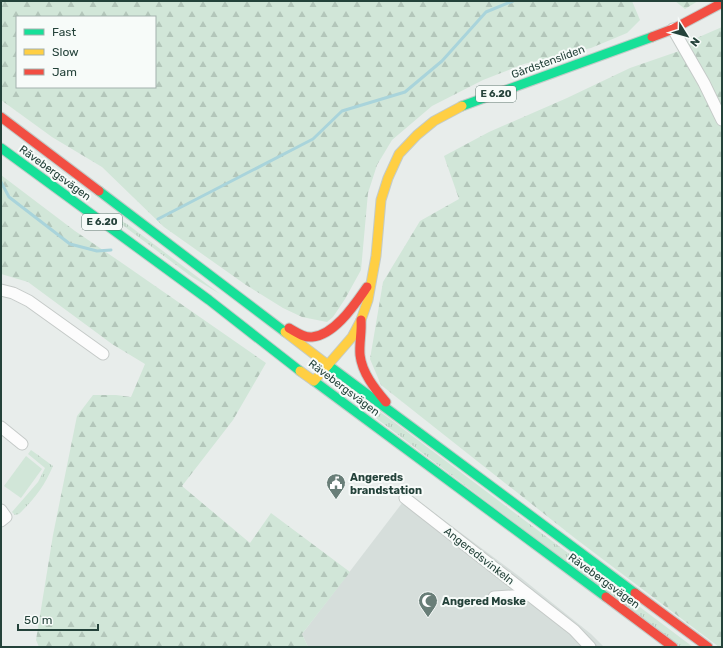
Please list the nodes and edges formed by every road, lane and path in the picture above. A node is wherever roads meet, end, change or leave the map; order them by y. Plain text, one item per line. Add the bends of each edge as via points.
1 (722, 3) edge
2 (673, 29) junction
3 (1, 117) edge
4 (722, 120) edge
5 (1, 148) edge
6 (372, 278) junction
7 (1, 290) edge
8 (252, 308) junction
9 (361, 320) junction
10 (103, 354) dead end
11 (328, 365) junction
12 (314, 381) junction
13 (402, 420) junction
14 (1, 427) edge
15 (22, 444) dead end
16 (404, 498) dead end
17 (1, 510) edge
18 (1, 521) edge
19 (529, 595) junction
20 (494, 597) dead end
21 (590, 647) edge
22 (673, 647) edge
23 (708, 647) edge

1 - 2 main road, Gårdstensliden / E 6.20
2 - 4 street
2 - 6 main road, Gårdstensliden / E 6.20 via 464,105 434,121 417,135 399,154 388,178 382,200
3 - 8 main road, Rävebergsvägen / E 6.20
5 - 12 main road, Rävebergsvägen / E 6.20 via 203,295
6 - 8 main road, E 6.20 via 347,313 329,332 319,336 311,337 298,333
6 - 9 main road, Gårdstensliden / E 6.20
7 - 10 street via 29,301
8 - 11 main road, Rävebergsvägen / E 6.20
9 - 11 main road, Gårdstensliden / E 6.20 via 352,337
9 - 13 main road, Rävebergsvägen via 360,356 367,376
11 - 12 main road, Gårdstensliden / E 6.20
11 - 13 main road, Rävebergsvägen
12 - 22 main road, Rävebergsvägen
13 - 23 main road, Rävebergsvägen
14 - 15 street
16 - 19 street, Angeredsvinkeln
17 - 18 street via 6,516
19 - 20 street
19 - 21 street, Angeredsvinkeln via 574,630

